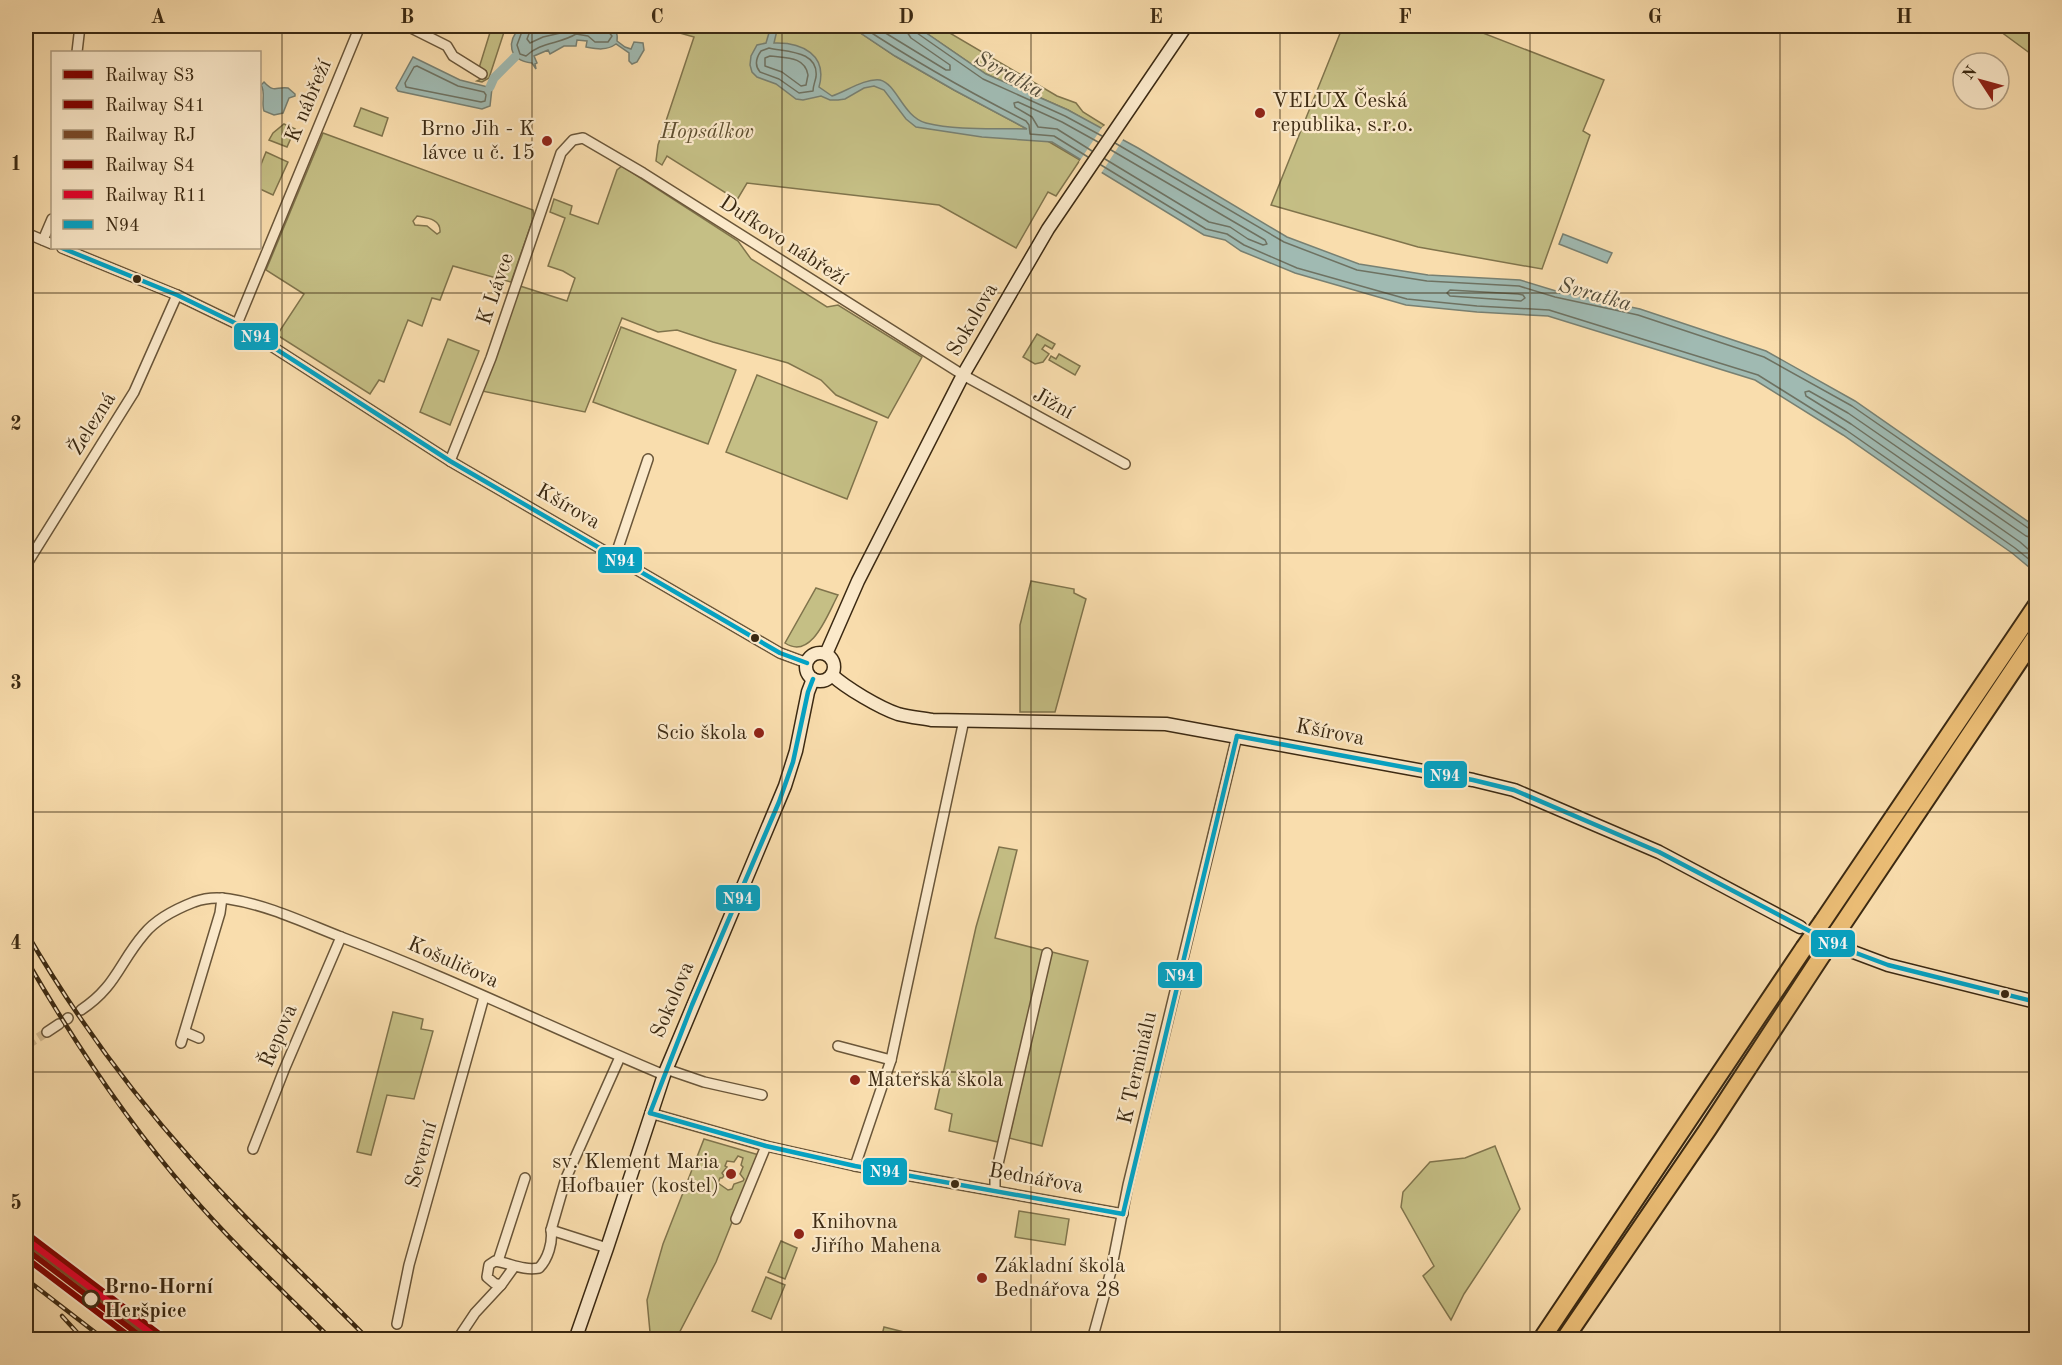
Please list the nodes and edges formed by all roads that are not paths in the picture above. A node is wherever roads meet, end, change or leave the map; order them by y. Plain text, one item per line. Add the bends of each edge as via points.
1 (80, 26) edge
2 (360, 26) edge
3 (407, 26) edge
4 (1186, 26) edge
5 (77, 51) edge
6 (482, 75) dead end
7 (583, 138) joint
8 (51, 225) edge
9 (26, 233) edge
10 (48, 242) edge
11 (64, 249) edge
12 (177, 295) junction
13 (237, 324) junction
14 (963, 375) junction
15 (648, 459) dead end
16 (450, 461) junction
17 (1125, 464) dead end
18 (615, 557) junction
19 (26, 565) edge
20 (2037, 606) edge
21 (2037, 636) edge
22 (2018, 649) junction
23 (826, 654) junction
24 (807, 663) junction
25 (832, 675) junction
26 (813, 679) junction
27 (964, 720) junction
28 (1238, 736) junction
29 (222, 898) junction
30 (1800, 927) dead end
31 (341, 937) junction
32 (1839, 939) junction
33 (1047, 953) dead end
34 (484, 997) junction
35 (2037, 1002) edge
36 (81, 1010) dead end
37 (65, 1020) dead end
38 (47, 1032) tunnel mouth
39 (184, 1032) junction
40 (199, 1038) dead end
41 (181, 1043) dead end
42 (838, 1046) dead end
43 (620, 1057) junction
44 (891, 1060) junction
45 (665, 1072) junction
46 (762, 1095) dead end
47 (650, 1113) junction
48 (766, 1146) junction
49 (253, 1149) dead end
50 (855, 1166) junction
51 (525, 1178) dead end
52 (994, 1189) junction
53 (1123, 1214) junction
54 (736, 1220) dead end
55 (551, 1230) junction
56 (608, 1248) junction
57 (498, 1261) junction
58 (514, 1267) junction
59 (501, 1285) junction
60 (397, 1324) dead end
61 (460, 1334) dead end
62 (575, 1340) edge
63 (1092, 1340) edge
64 (1541, 1340) edge
65 (1564, 1340) edge

1 - 5 street
2 - 13 street, K nábřeží
3 - 6 street via 447,46 453,56
4 - 14 street, Sokolova via 1048,229
7 - 14 street, Dufkovo nábřeží
7 - 16 street, K Lávce via 573,140 561,153 491,358
8 - 10 street
9 - 10 street
11 - 12 street, Kšírova
12 - 13 street, Kšírova
12 - 19 street, Železná via 134,392
13 - 16 street, Kšírova
14 - 17 street, Jižní
14 - 23 street, Sokolova via 858,581
15 - 18 street, Kšírova
16 - 18 street, Kšírova
18 - 24 street, Kšírova via 780,653
20 - 22 highway
21 - 22 highway
22 - 32 highway
22 - 64 highway, bridge via 1804,948
23 - 24 street via 815,654
23 - 25 street via 833,661
24 - 26 street
25 - 26 street via 822,681
25 - 27 street, Kšírova via 898,714
26 - 45 street, Sokolova via 779,802
27 - 28 street, Kšírova via 1149,723
27 - 44 street
28 - 30 street, Kšírova via 1514,790 1659,852
28 - 53 street, K Terminálu
29 - 31 street, Košuličova via 257,905
29 - 36 street, Košuličova via 194,902 153,924 107,990
29 - 39 street
31 - 34 street, Košuličova
31 - 49 street, Řepova
32 - 35 street via 1888,965
32 - 65 highway, bridge via 1822,955
33 - 52 street
34 - 43 street, Košuličova
34 - 60 street, Severní via 409,1265
37 - 38 street
39 - 40 street
39 - 41 street
42 - 44 street
43 - 45 street, Košuličova
43 - 55 street via 566,1178
44 - 50 street
45 - 46 street
45 - 47 street, Sokolova
47 - 48 street, Bednářova
47 - 56 street, Sokolova
48 - 50 street, Bednářova
48 - 54 street
50 - 52 street, Bednářova
51 - 57 street
52 - 53 street, Bednářova
53 - 63 street, K Terminálu
55 - 56 street
55 - 58 street via 542,1266
56 - 62 street, Sokolova
57 - 58 street
57 - 59 street via 489,1265 487,1277
58 - 59 street
59 - 61 street

